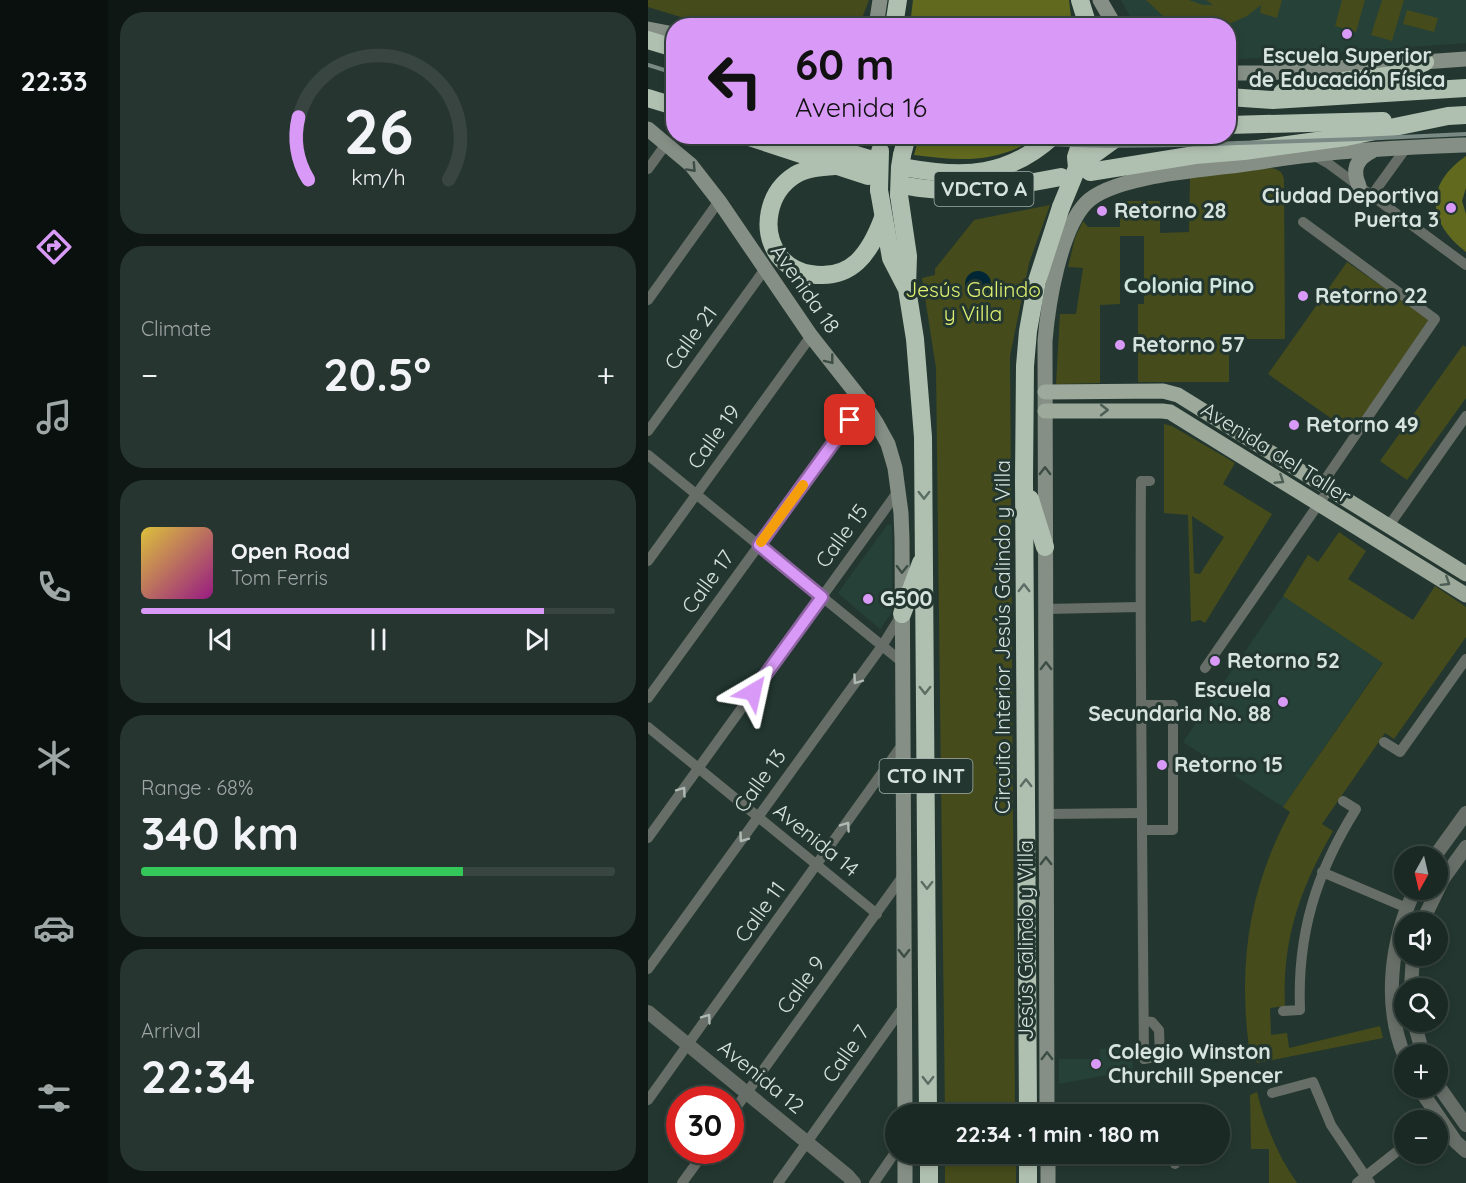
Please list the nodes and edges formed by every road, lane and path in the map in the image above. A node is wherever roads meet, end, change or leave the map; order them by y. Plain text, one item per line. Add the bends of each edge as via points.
1 (880, 0) edge
2 (898, 0) edge
3 (1080, 0) edge
4 (1100, 0) edge
5 (877, 18) edge
6 (895, 18) edge
7 (1086, 18) edge
8 (1110, 18) edge
9 (648, 29) edge
10 (666, 32) edge
11 (648, 40) edge
12 (666, 46) edge
13 (1466, 59) edge
14 (1425, 62) junction
15 (1236, 73) edge
16 (1466, 88) edge
17 (1236, 90) edge
18 (648, 98) edge
19 (1236, 98) edge
20 (1273, 100) junction
21 (666, 104) edge
22 (1457, 116) edge
23 (1236, 124) edge
24 (648, 129) edge
25 (666, 144) junction
26 (770, 144) edge
27 (818, 144) edge
28 (907, 144) edge
29 (1042, 144) edge
30 (1080, 144) edge
31 (1093, 144) edge
32 (1110, 144) edge
33 (1466, 145) edge
34 (1406, 148) junction
35 (1244, 151) junction
36 (1372, 151) junction
37 (1311, 155) junction
38 (876, 163) edge
39 (835, 166) junction
40 (1084, 167) junction
41 (648, 169) edge
42 (904, 176) junction
43 (1060, 177) dead end
44 (1365, 190) junction
45 (720, 201) junction
46 (883, 218) junction
47 (1303, 222) dead end
48 (1466, 265) edge
49 (765, 269) junction
50 (907, 289) junction
51 (648, 300) edge
52 (812, 336) junction
53 (1046, 392) junction
54 (863, 402) junction
55 (1046, 411) junction
56 (1466, 417) edge
57 (648, 431) edge
58 (648, 455) edge
59 (1024, 480) junction
60 (1150, 481) dead end
61 (1325, 487) junction
62 (899, 490) junction
63 (696, 494) junction
64 (1318, 504) junction
65 (1388, 527) junction
66 (759, 545) junction
67 (1045, 547) junction
68 (1428, 551) junction
69 (924, 553) junction
70 (648, 561) edge
71 (1419, 565) junction
72 (1465, 571) edge
73 (1466, 595) edge
74 (822, 597) junction
75 (1140, 607) junction
76 (1046, 609) junction
77 (902, 614) junction
78 (882, 646) junction
79 (1466, 659) edge
80 (902, 662) junction
81 (1205, 668) dead end
82 (648, 698) edge
83 (1142, 705) junction
84 (648, 727) edge
85 (1384, 742) dead end
86 (902, 745) junction
87 (698, 768) junction
88 (1343, 801) dead end
89 (1142, 813) junction
90 (1466, 813) edge
91 (1046, 814) junction
92 (758, 817) junction
93 (1142, 830) junction
94 (648, 838) edge
95 (1442, 846) edge
96 (1466, 847) edge
97 (817, 866) junction
98 (1448, 868) edge
99 (1322, 872) junction
100 (903, 876) junction
101 (1411, 900) edge
102 (1407, 908) junction
103 (877, 914) junction
104 (648, 969) edge
105 (904, 1006) junction
106 (1394, 1009) edge
107 (1283, 1011) dead end
108 (648, 1012) edge
109 (1144, 1021) dead end
110 (688, 1045) junction
111 (747, 1093) junction
112 (1272, 1093) dead end
113 (744, 1097) edge
114 (1447, 1098) edge
115 (648, 1100) edge
116 (904, 1104) edge
117 (928, 1104) edge
118 (1028, 1104) edge
119 (1047, 1104) edge
120 (1466, 1125) edge
121 (1448, 1132) edge
122 (807, 1142) junction
123 (1466, 1151) edge
124 (1394, 1155) edge
125 (696, 1164) edge
126 (887, 1164) edge
127 (905, 1164) edge
128 (929, 1164) edge
129 (1028, 1164) edge
130 (1048, 1164) edge
131 (851, 1179) edge
132 (1364, 1181) edge
133 (682, 1183) edge
134 (778, 1183) edge
135 (861, 1183) edge
136 (874, 1183) edge
137 (905, 1183) edge
138 (929, 1183) edge
139 (1028, 1183) edge
140 (1048, 1183) edge

1 - 5 main road
2 - 6 highway
3 - 7 highway
4 - 8 main road
9 - 10 main road
11 - 12 highway
13 - 14 main road
14 - 15 main road
14 - 20 highway via 1395,75 1290,87
16 - 20 highway
17 - 20 highway via 1260,92
18 - 21 highway
19 - 20 highway
22 - 23 highway
22 - 35 highway
24 - 25 main road, Avenida 18
25 - 41 street
25 -> 45 main road, Avenida 18 via 691,165
26 - 39 highway
27 - 38 highway
28 - 42 highway
29 - 42 highway via 1023,158 998,168
30 - 40 highway via 1076,157
31 - 40 highway
32 - 40 highway
33 - 34 main road
34 - 36 main road
34 - 44 street
35 - 37 highway
35 - 40 highway
36 - 37 main road
36 - 44 main road via 1356,166 1355,176
37 - 44 street
37 - 53 main road, Jesús Galindo y Villa via 1144,179 1108,188 1090,199 1069,231 1053,288 1045,341
38 - 39 highway
38 - 46 highway, CTO INT
39 - 46 highway via 796,175 775,197 769,227 779,256 804,273 839,273 863,257
40 - 59 highway, Circuito Interior Jesús Galindo y Villa, bridge via 1061,207 1042,262 1028,331
42 - 43 highway, VDCTO A via 952,192
42 - 50 highway
44 - 48 street
45 - 49 main road, Avenida 18
45 - 51 street
46 - 50 highway, CTO INT via 891,258
47 - 61 street via 1435,319
49 - 52 main road, Avenida 18
49 - 57 street, Calle 21
50 -> 69 highway, CTO INT via 920,388
52 -> 54 main road, Avenida 18
52 - 63 street, Calle 19
53 - 55 main road, Jesús Galindo y Villa
53 - 61 main road, Avenida del Taller via 1172,392
54 - 62 main road, Avenida 18 via 888,444
54 - 66 street, Calle 17
55 -> 64 main road, Avenida del Taller via 1170,412
67 -> 55 main road, Jesús Galindo y Villa
56 - 65 street
58 - 63 street
59 - 67 highway
118 -> 59 highway, Circuito Interior Jesús Galindo y Villa
60 - 75 street via 1141,481
61 - 64 street
61 - 65 main road, Avenida del Taller
62 - 74 street, Calle 15
62 -> 77 main road, CTO INT
63 - 66 street
63 - 70 street, Calle 19
64 - 71 main road, Avenida del Taller
64 - 81 street
65 - 68 main road, Avenida del Taller
66 - 74 street
66 - 82 street, Calle 17
67 - 76 main road, Jesús Galindo y Villa
68 - 71 main road
68 - 72 main road, Avenida del Taller
69 - 77 highway
69 -> 117 highway, CTO INT
71 -> 73 main road, Avenida del Taller
74 - 78 street
74 - 87 street, Calle 15
75 - 76 street
75 - 83 street
91 -> 76 main road, Jesús Galindo y Villa
77 - 78 street, Calle 13
77 - 80 main road, CTO INT
78 - 80 street
78 -> 92 street, Calle 13
79 - 85 street via 1400,752
80 - 86 main road, CTO INT
83 - 89 street
83 - 93 street via 1173,705 1173,830
84 - 87 street, Avenida 14
97 -> 86 street, Calle 11
86 - 100 main road, CTO INT
87 - 92 street, Avenida 14
94 -> 87 street, Calle 15
88 - 99 street via 1356,809
89 - 91 street
89 - 93 street
90 - 95 street
119 -> 91 main road, Jesús Galindo y Villa
92 - 97 street, Avenida 14
92 -> 104 street, Calle 13
93 - 109 street
96 - 98 street
97 - 103 street, Avenida 14
110 -> 97 street, Calle 11
99 - 102 street
99 - 107 street via 1302,947 1300,1010
100 - 103 street, Calle 9
100 -> 105 main road, CTO INT
101 - 102 street
102 - 106 street via 1396,947
103 - 111 street, Calle 9
105 - 116 main road, CTO INT
105 - 122 street, Calle 7
108 - 110 street, Avenida 12
110 - 111 street, Avenida 12
110 - 115 street, Calle 11
111 - 113 street, Calle 9
111 - 122 street, Avenida 12
112 - 132 street via 1313,1082 1331,1125
114 - 120 street
121 - 123 street
122 - 131 street, Avenida 12
122 - 134 street, Calle 7
124 - 132 street
125 - 133 street
126 - 136 street
127 - 137 main road
128 - 138 highway
129 - 139 highway
130 - 140 main road
131 - 135 street, Avenida 12

